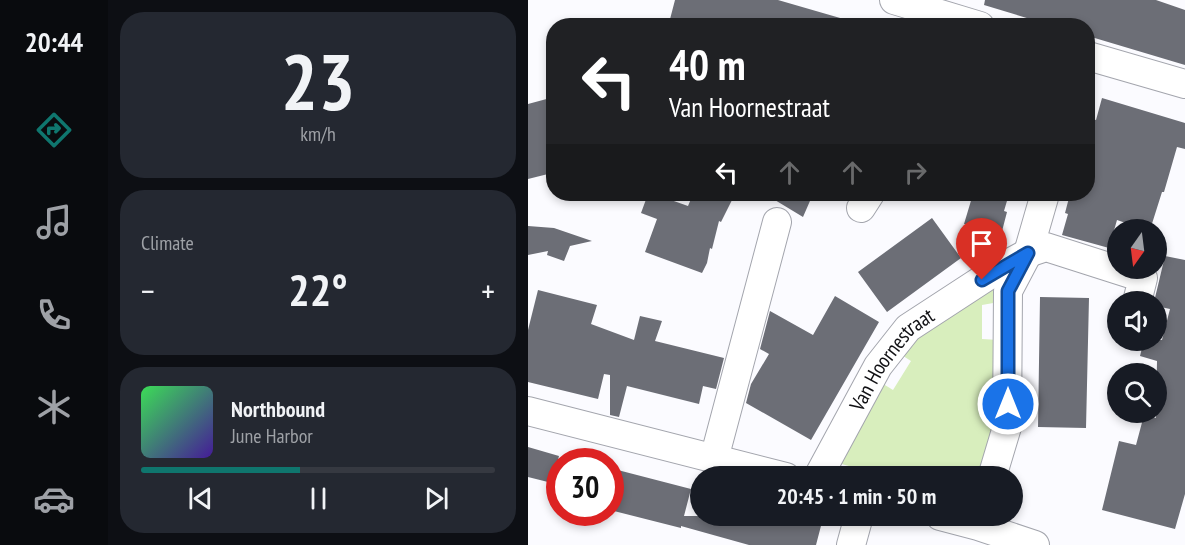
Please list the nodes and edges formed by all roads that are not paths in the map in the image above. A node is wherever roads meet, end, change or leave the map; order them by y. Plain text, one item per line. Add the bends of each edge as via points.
1 (894, 0) edge
2 (941, 18) edge
3 (1095, 59) edge
4 (1185, 84) edge
5 (1043, 201) edge
6 (777, 222) dead end
7 (1028, 253) junction
8 (1140, 291) edge
9 (528, 411) edge
10 (714, 459) junction
11 (742, 466) edge
12 (824, 466) edge
13 (995, 466) edge
14 (856, 526) edge
15 (991, 526) edge
16 (851, 545) edge
17 (1035, 545) edge

1 - 2 street
3 - 4 street
5 - 7 street
6 - 10 street
7 - 8 street via 1046,247 1143,278
7 - 12 street, Van Hoornestraat via 908,328 878,366
7 - 13 street via 1008,291 1007,427
9 - 10 street
10 - 11 street
14 - 16 street
15 - 17 street

